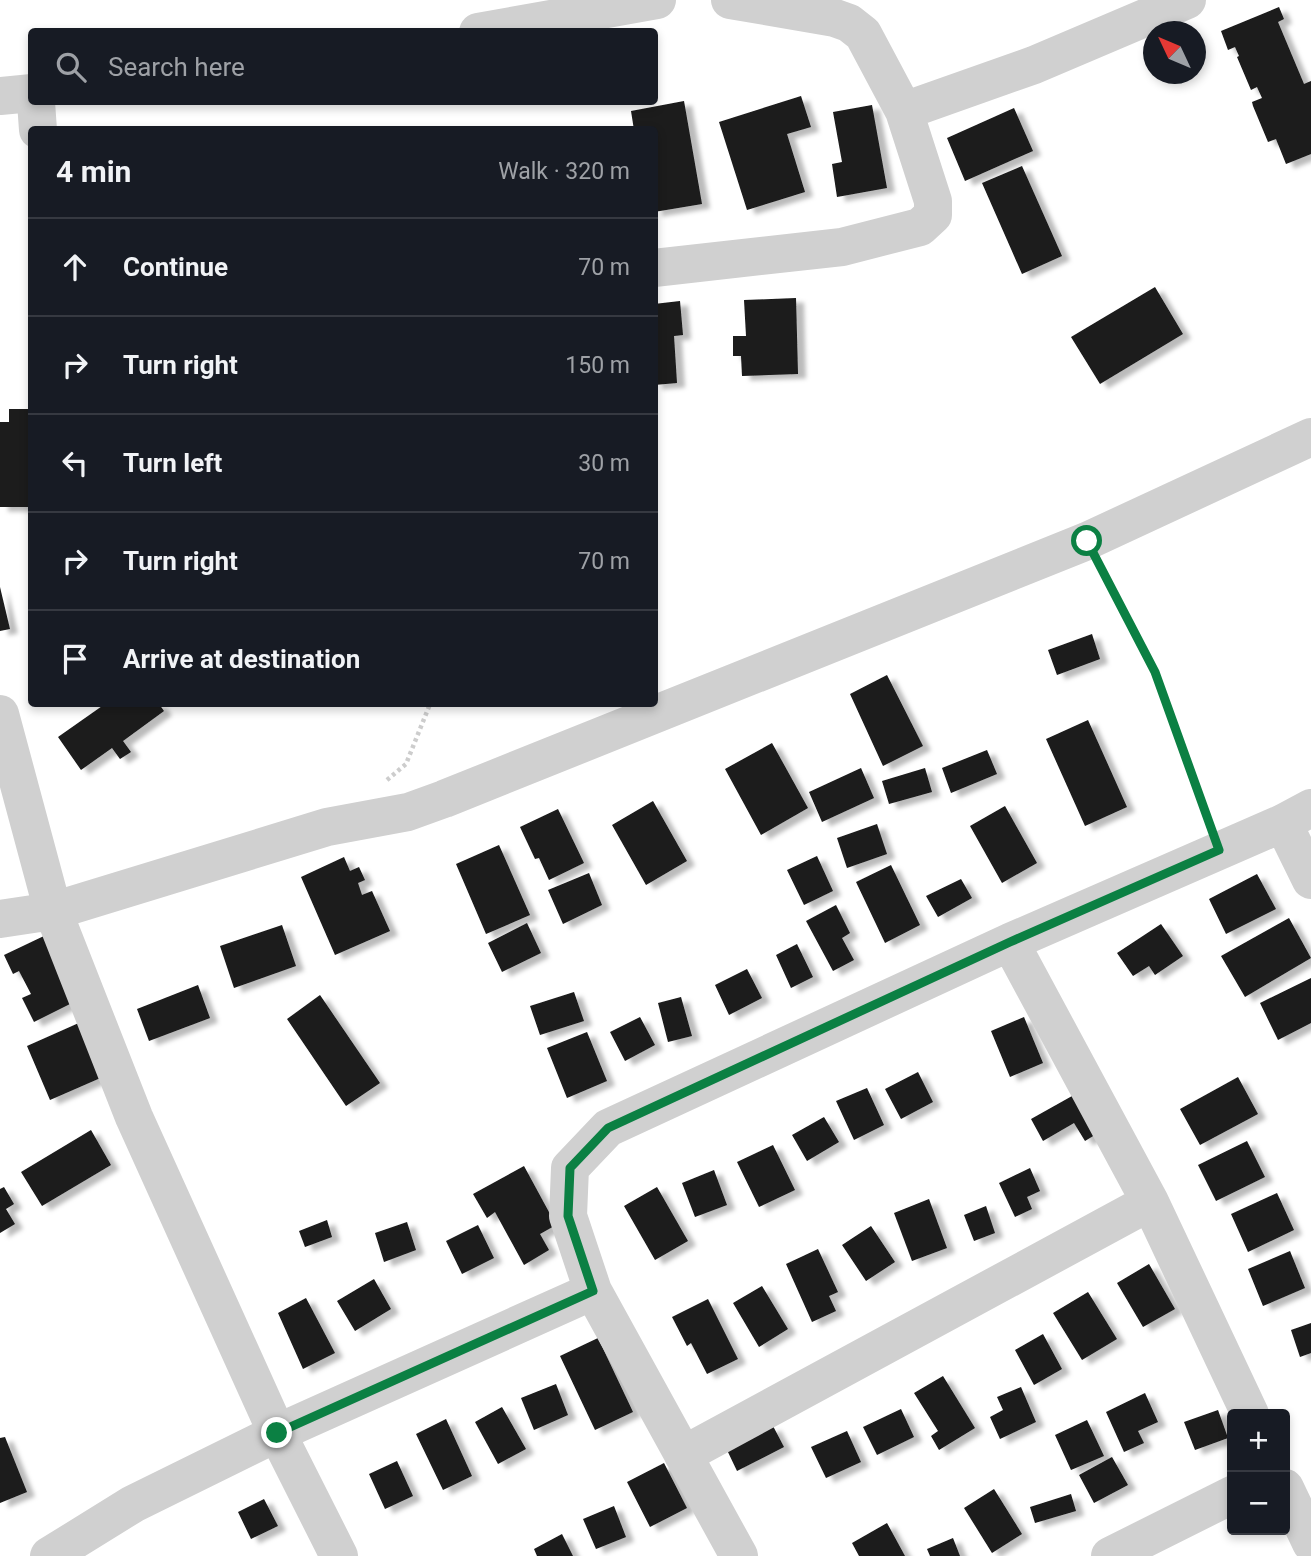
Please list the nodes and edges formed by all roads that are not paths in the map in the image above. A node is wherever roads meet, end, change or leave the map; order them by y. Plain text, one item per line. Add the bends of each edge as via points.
1 (657, 0) edge
2 (730, 0) edge
3 (1188, 0) edge
4 (500, 28) edge
5 (28, 93) edge
6 (0, 96) edge
7 (36, 105) edge
8 (904, 111) junction
9 (38, 126) edge
10 (658, 268) edge
11 (1311, 437) edge
12 (0, 715) edge
13 (1297, 816) edge
14 (1311, 880) edge
15 (53, 911) junction
16 (0, 919) edge
17 (1010, 942) junction
18 (1150, 1202) junction
19 (593, 1291) junction
20 (1248, 1409) edge
21 (277, 1433) junction
22 (683, 1455) junction
23 (1227, 1498) edge
24 (1290, 1499) edge
25 (1311, 1543) edge
26 (730, 1553) edge
27 (49, 1556) edge
28 (339, 1556) edge
29 (1110, 1556) edge

1 - 4 street
2 - 8 street via 849,23 863,34
3 - 8 street via 1034,65
5 - 6 street
7 - 9 street
8 - 10 street via 933,201 933,215 920,227 842,247
11 - 15 street via 1087,541 408,812 327,827
12 - 15 street
13 - 14 street
13 - 17 street
15 - 16 street
15 - 21 street via 134,1116
17 - 18 street
17 - 19 street via 608,1128 570,1168 568,1216
18 - 20 street
18 - 22 street
19 - 21 street
19 - 22 street
21 - 27 street via 134,1504
21 - 28 street
22 - 26 street
23 - 29 street
24 - 25 street

